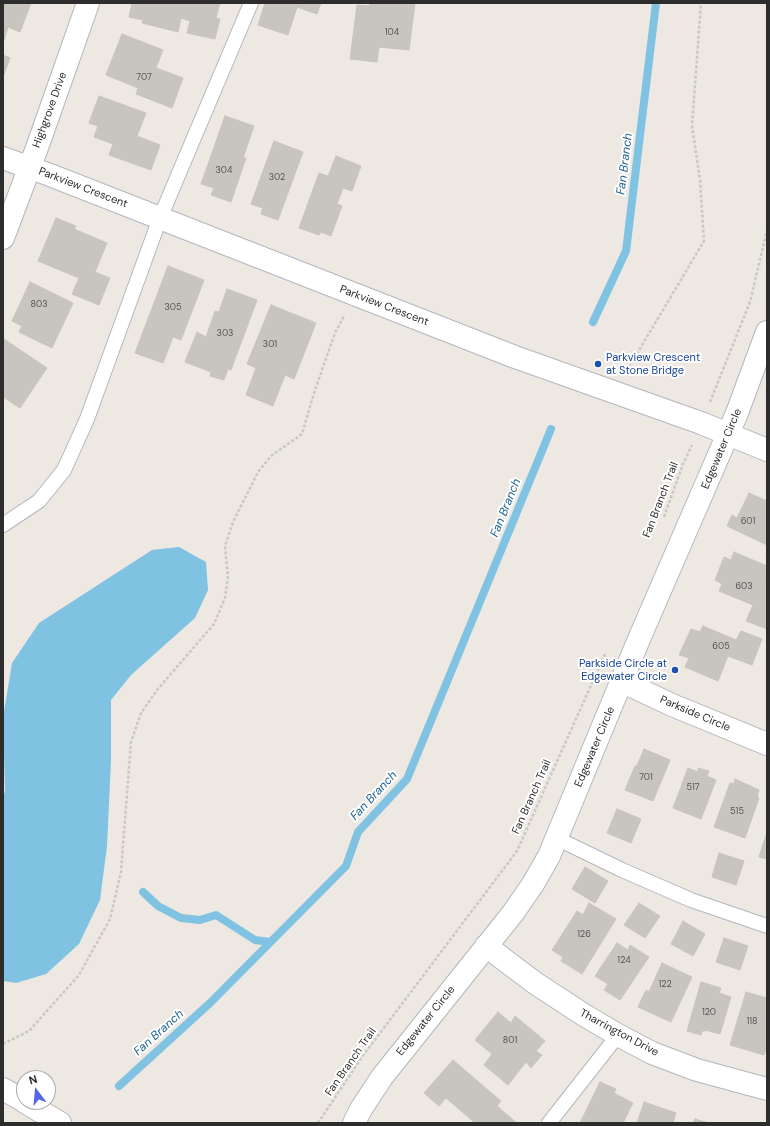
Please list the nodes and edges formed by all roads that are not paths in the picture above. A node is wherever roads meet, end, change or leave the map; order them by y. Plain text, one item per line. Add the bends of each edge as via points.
1 (88, 3) edge
2 (251, 3) edge
3 (3, 158) edge
4 (30, 167) junction
5 (160, 218) junction
6 (3, 238) edge
7 (767, 332) edge
8 (728, 434) junction
9 (767, 450) edge
10 (3, 525) edge
11 (623, 682) junction
12 (767, 744) edge
13 (556, 838) junction
14 (767, 926) edge
15 (486, 946) junction
16 (618, 1035) junction
17 (3, 1089) edge
18 (767, 1089) edge
19 (16, 1097) edge
20 (38, 1110) edge
21 (60, 1123) edge
22 (354, 1123) edge
23 (549, 1123) edge

1 - 4 street, Highgrove Drive
2 - 5 lane
3 - 4 street, Parkview Crescent
4 - 5 street, Parkview Crescent
4 - 6 street, Highgrove Drive
5 - 8 street, Parkview Crescent via 515,357
5 - 10 lane via 87,419 64,470 39,501
7 - 8 street, Edgewater Circle via 744,398
8 - 9 street, Parkview Crescent
8 - 11 street, Edgewater Circle
11 - 12 street, Parkside Circle
11 - 13 street, Edgewater Circle
13 - 14 lane via 691,900
13 - 15 street, Edgewater Circle via 533,884
15 - 16 street, Tharrington Drive via 536,983
15 - 22 street, Edgewater Circle via 382,1076
16 - 18 street, Tharrington Drive via 652,1053 697,1070
16 - 23 lane
17 - 19 street
20 - 21 street

